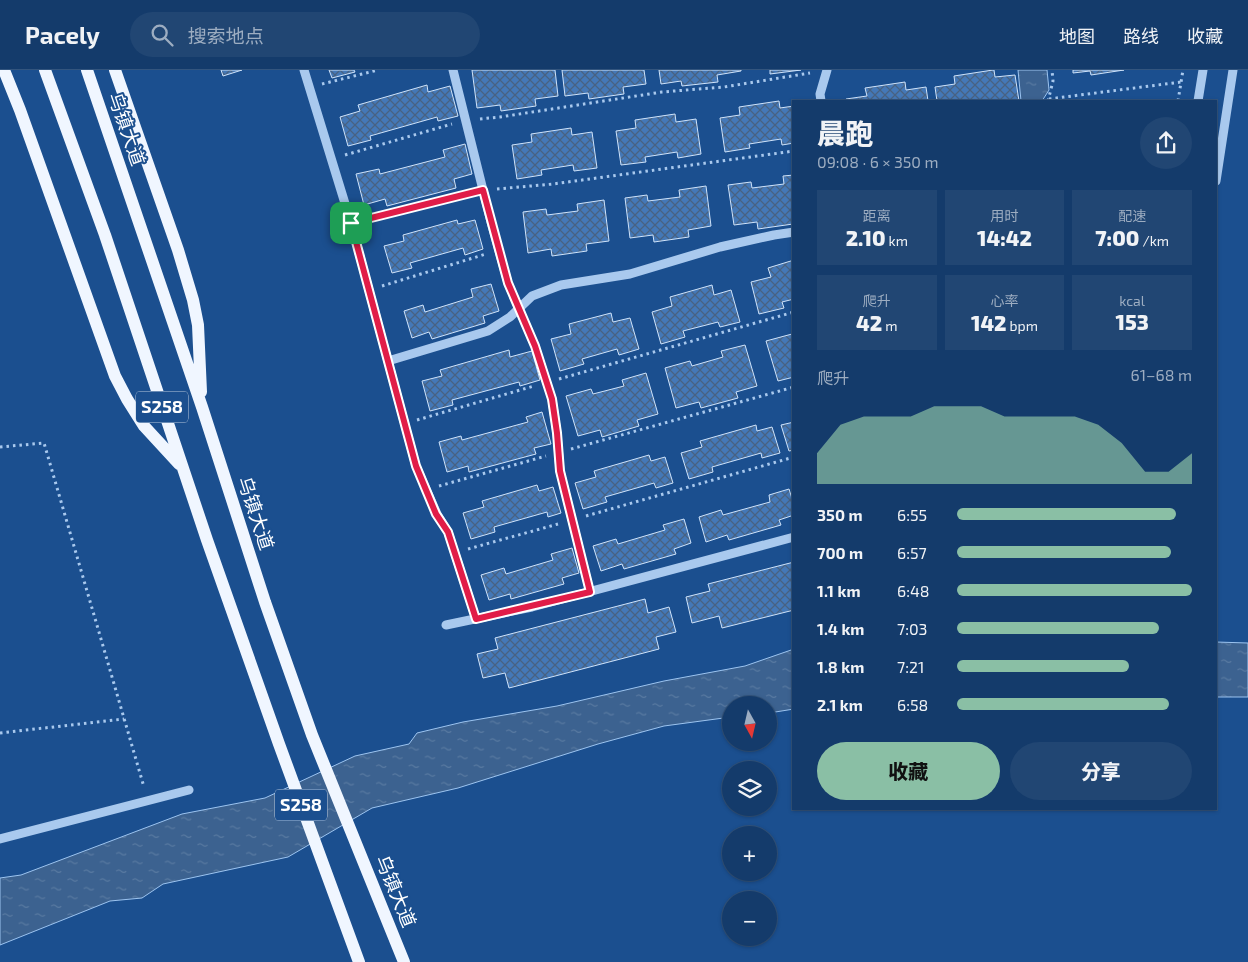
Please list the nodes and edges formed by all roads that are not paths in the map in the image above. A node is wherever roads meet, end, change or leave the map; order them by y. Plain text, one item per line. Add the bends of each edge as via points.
1 (4, 70) edge
2 (46, 70) edge
3 (87, 70) edge
4 (115, 70) edge
5 (304, 70) edge
6 (453, 70) edge
7 (827, 70) edge
8 (1203, 70) edge
9 (1233, 70) edge
10 (821, 100) edge
11 (1198, 100) edge
12 (1217, 174) edge
13 (792, 232) edge
14 (519, 308) junction
15 (388, 361) junction
16 (202, 407) junction
17 (183, 468) junction
18 (792, 538) edge
19 (590, 592) junction
20 (476, 619) junction
21 (446, 625) dead end
22 (189, 790) dead end
23 (0, 839) edge
24 (359, 962) edge
25 (404, 962) edge

1 - 17 main road via 115,376 144,426
2 - 17 main road, S258
3 - 16 main road, 乌镇大道 / S258
4 - 16 main road via 193,300 199,341
5 - 15 street via 351,223
6 - 14 street via 508,283
7 - 10 street
8 - 11 street
9 - 12 street
13 - 14 street via 720,248 630,274 561,285 532,296
14 - 15 street via 488,331
14 - 19 street via 535,346 553,408 560,471
15 - 20 street via 416,466 436,514 448,532
16 - 25 main road, 乌镇大道 / S258 via 312,735
17 - 24 main road, S258 via 278,744
18 - 19 street
19 - 20 street
20 - 21 street
22 - 23 street

